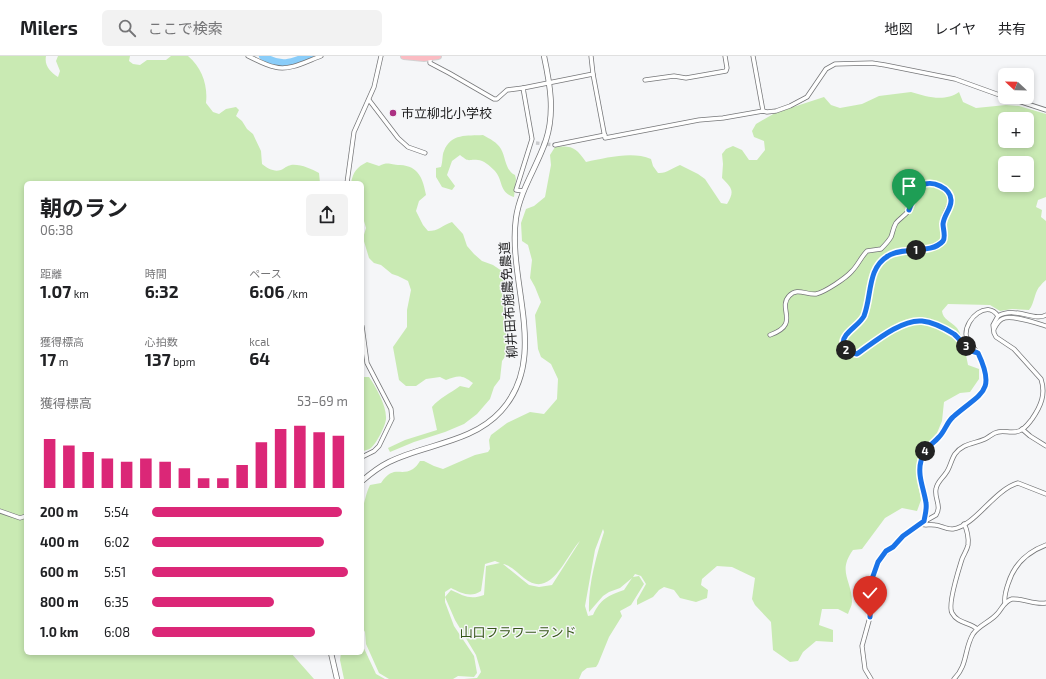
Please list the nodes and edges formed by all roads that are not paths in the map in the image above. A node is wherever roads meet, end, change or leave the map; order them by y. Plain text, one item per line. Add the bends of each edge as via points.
1 (248, 56) edge
2 (321, 56) edge
3 (381, 56) edge
4 (404, 56) edge
5 (438, 56) edge
6 (544, 56) edge
7 (590, 56) edge
8 (725, 56) edge
9 (753, 56) edge
10 (430, 58) junction
11 (593, 74) junction
12 (645, 80) dead end
13 (549, 83) junction
14 (523, 88) junction
15 (998, 94) edge
16 (369, 100) junction
17 (1028, 104) edge
18 (1046, 110) edge
19 (763, 111) junction
20 (605, 135) junction
21 (555, 145) tunnel mouth
22 (425, 153) dead end
23 (347, 181) edge
24 (523, 192) junction
25 (1046, 315) edge
26 (998, 316) junction
27 (1046, 326) edge
28 (993, 330) junction
29 (770, 335) dead end
30 (364, 341) edge
31 (978, 353) junction
32 (1042, 404) junction
33 (1046, 406) edge
34 (1022, 430) junction
35 (1046, 446) edge
36 (364, 456) edge
37 (364, 480) edge
38 (1046, 494) edge
39 (0, 511) edge
40 (24, 517) edge
41 (924, 521) junction
42 (920, 524) junction
43 (964, 524) junction
44 (1046, 545) edge
45 (1005, 603) junction
46 (1046, 603) edge
47 (977, 629) junction
48 (331, 655) edge
49 (337, 679) edge
50 (871, 679) edge
51 (954, 679) edge

1 - 2 street via 270,66 284,68
3 - 16 street
4 - 10 main road
5 - 10 main road
6 - 13 street, 柳井田布施農免農道
7 - 11 street
8 - 12 street via 726,71 686,78 674,76
9 - 19 street
10 - 14 street via 430,63 436,67 494,100 507,90
11 - 13 street
11 - 20 street
13 - 14 street
13 - 24 street, 柳井田布施農免農道 via 552,109 549,130
14 - 24 street via 534,143 517,184 516,190
15 - 19 street via 955,80 884,65 835,64 826,69 807,97 776,111
16 - 22 street via 398,138 408,147
16 - 23 street via 354,132
17 - 18 street
19 - 20 street via 605,138
20 - 21 street
24 - 37 street, 柳井田布施農免農道 via 518,207 515,236 525,357 512,396 500,412 481,428 388,462
25 - 26 street via 1042,318 1013,312
26 - 28 street via 992,324
26 - 31 street via 992,310 988,310 979,312 969,322 967,339
27 - 28 street via 1004,318 997,322
28 - 32 street via 996,336 1014,349 1041,379
29 - 31 street via 779,332 787,322 785,307 790,295 796,291 815,294 828,288 852,271 867,251 881,249 891,236 897,221 909,210 918,188 932,184 944,189 949,194 951,202 944,217 943,241 921,250 898,251 880,261 864,316 846,334 844,348 850,353 857,354 906,323 921,321 954,334 969,350
30 - 36 street via 367,363 392,414 379,446
31 - 41 street via 987,378 984,390 952,418 939,438 927,448 921,460 921,483 927,504
32 - 33 street
32 - 34 street
34 - 35 street
34 - 41 street via 1012,433 996,432 960,449 936,488 938,513 934,518
38 - 43 street via 1022,484 1015,484 1002,491
39 - 40 street via 20,518
41 - 42 street
42 - 43 street via 950,529
42 - 50 street via 886,551 874,571 870,617 862,646 865,669
43 - 47 street via 968,546 960,565 950,610 958,620
44 - 45 street via 1030,553 1016,566 1006,588
45 - 46 street via 1017,599 1037,604
45 - 47 street via 992,620
47 - 51 street via 971,637 961,671
48 - 49 street

